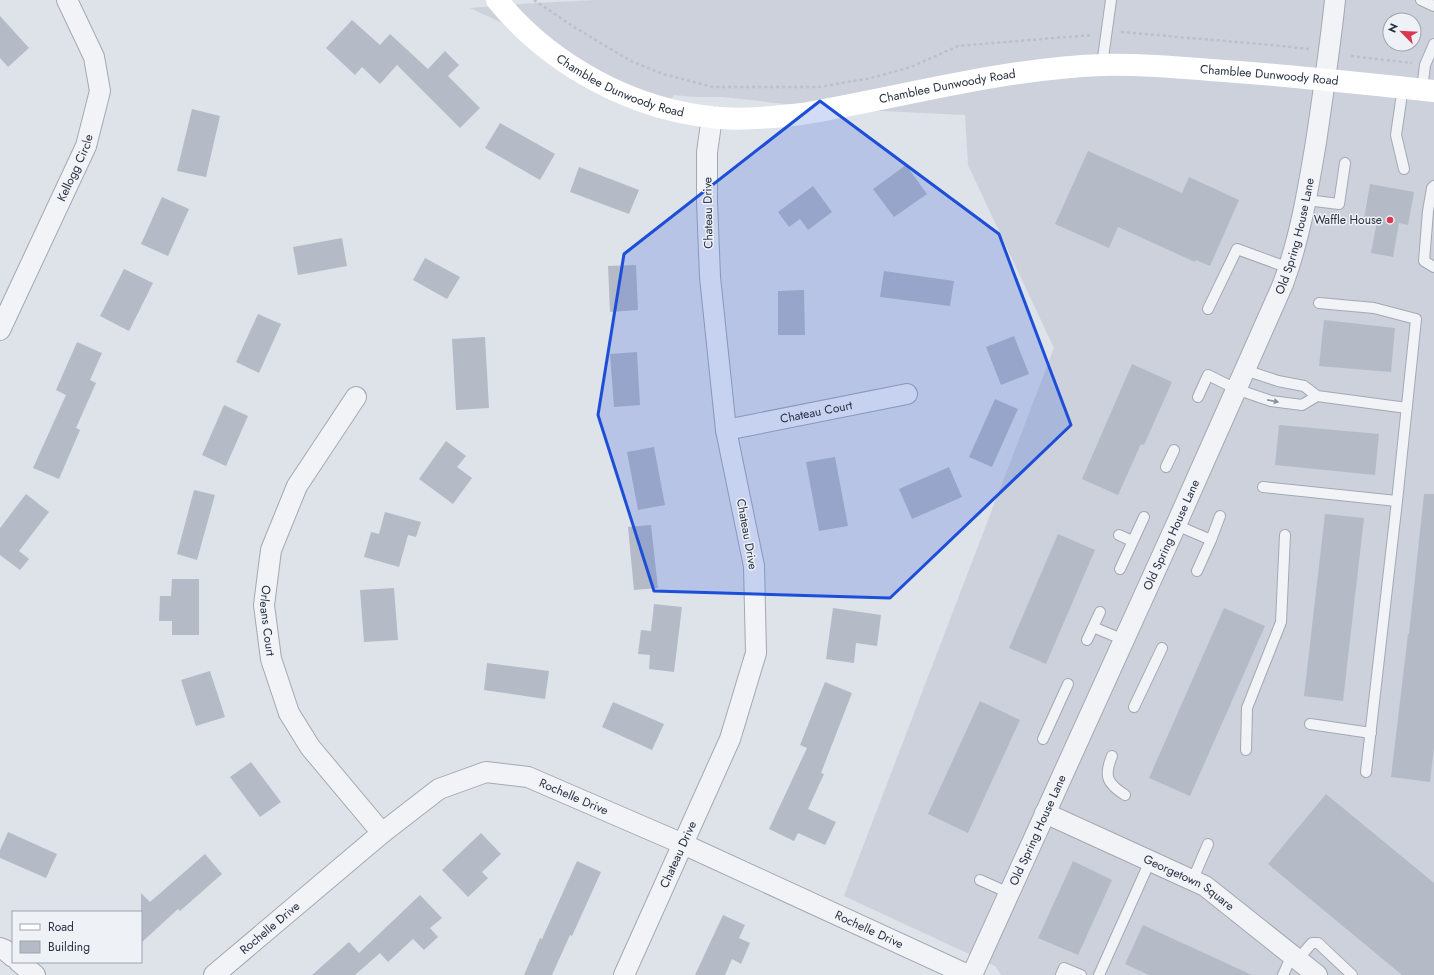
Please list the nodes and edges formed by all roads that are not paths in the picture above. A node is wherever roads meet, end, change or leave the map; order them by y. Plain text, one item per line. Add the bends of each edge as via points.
1 (67, 0) edge
2 (497, 0) edge
3 (1111, 0) edge
4 (1335, 0) edge
5 (1422, 1) edge
6 (1434, 6) edge
7 (1434, 44) edge
8 (1102, 65) junction
9 (1326, 79) junction
10 (1420, 89) edge
11 (712, 117) junction
12 (1345, 163) dead end
13 (1404, 170) dead end
14 (1434, 186) edge
15 (1306, 200) junction
16 (1434, 267) edge
17 (1288, 268) junction
18 (1319, 303) dead end
19 (1208, 309) dead end
20 (0, 330) edge
21 (1245, 370) junction
22 (1236, 389) junction
23 (907, 394) dead end
24 (1317, 396) junction
25 (356, 397) dead end
26 (1198, 397) dead end
27 (1407, 408) junction
28 (726, 430) junction
29 (1174, 450) dead end
30 (1166, 467) dead end
31 (1263, 487) dead end
32 (1397, 501) junction
33 (1144, 516) dead end
34 (1220, 516) dead end
35 (1176, 525) junction
36 (1119, 535) dead end
37 (1285, 535) dead end
38 (1211, 540) junction
39 (1132, 541) junction
40 (1120, 569) dead end
41 (1197, 571) dead end
42 (1100, 612) dead end
43 (1093, 627) junction
44 (1087, 640) dead end
45 (1124, 640) junction
46 (1162, 648) dead end
47 (1068, 684) dead end
48 (1134, 707) dead end
49 (1310, 724) dead end
50 (1371, 733) junction
51 (1043, 739) dead end
52 (1246, 750) dead end
53 (1112, 756) dead end
54 (1366, 772) dead end
55 (1126, 795) dead end
56 (1045, 814) junction
57 (382, 833) junction
58 (683, 844) junction
59 (1208, 844) dead end
60 (1150, 861) junction
61 (1193, 879) junction
62 (980, 880) dead end
63 (1009, 893) junction
64 (0, 948) edge
65 (12, 956) edge
66 (1295, 957) junction
67 (20, 963) edge
68 (35, 975) edge
69 (214, 975) edge
70 (624, 975) edge
71 (968, 975) edge
72 (972, 975) edge
73 (1061, 975) edge
74 (1081, 975) edge
75 (1099, 975) edge
76 (1283, 975) edge
77 (1317, 975) edge
78 (1352, 975) edge

1 - 20 street, Kellogg Circle via 94,57 100,91 86,146
2 - 11 street, Chamblee Dunwoody Road via 545,49 580,72 648,103 684,113
3 - 8 lane
4 - 9 street, Old Spring House Lane
5 - 6 lane
7 - 10 lane via 1425,65
8 - 9 street, Chamblee Dunwoody Road via 1145,65
8 - 11 street, Chamblee Dunwoody Road via 1019,73 802,114 737,119
9 - 10 street, Chamblee Dunwoody Road
9 - 15 street, Old Spring House Lane
10 - 13 lane via 1396,135
11 - 28 street, Chateau Drive via 707,152 710,277
12 - 15 lane via 1339,204
14 - 16 lane via 1428,211 1424,261
15 - 17 street, Old Spring House Lane
17 - 19 lane via 1236,249
17 - 21 street, Old Spring House Lane
18 - 27 lane via 1374,308 1416,320
21 - 22 street, Old Spring House Lane
21 - 24 lane via 1304,386
22 -> 24 lane via 1271,401 1302,405
22 - 26 lane via 1208,375
22 - 35 street, Old Spring House Lane
23 - 28 street, Chateau Court
24 - 27 lane
25 - 57 street, Orleans Court via 297,486 271,550 264,605 271,659 288,713 310,747
27 - 32 lane
28 - 58 street, Chateau Drive via 754,566 756,653 730,738
29 - 30 lane
31 - 32 lane
32 - 50 lane
33 - 39 lane
34 - 38 lane
35 - 38 lane
35 - 45 street, Old Spring House Lane
36 - 39 lane
37 - 52 lane via 1281,622 1247,708
38 - 41 lane
39 - 40 lane
42 - 43 lane
43 - 44 lane
43 - 45 lane
45 - 56 street, Old Spring House Lane
46 - 48 lane
47 - 51 lane
49 - 50 lane
50 - 54 lane
53 - 55 lane via 1107,774 1113,787
56 - 60 street, Georgetown Square
56 - 63 street, Old Spring House Lane
57 - 58 street, Rochelle Drive via 439,789 486,772 528,777
57 - 69 street, Rochelle Drive
58 - 70 street, Chateau Drive
58 - 71 street, Rochelle Drive
59 - 61 lane
60 - 61 street, Georgetown Square
60 - 75 lane
61 - 66 street, Georgetown Square
62 - 63 lane
63 - 72 street, Old Spring House Lane
64 - 65 street
66 - 76 lane
66 - 77 street, Georgetown Square
66 - 78 lane via 1312,943 1318,943
67 - 68 street
73 - 74 lane via 1064,968

